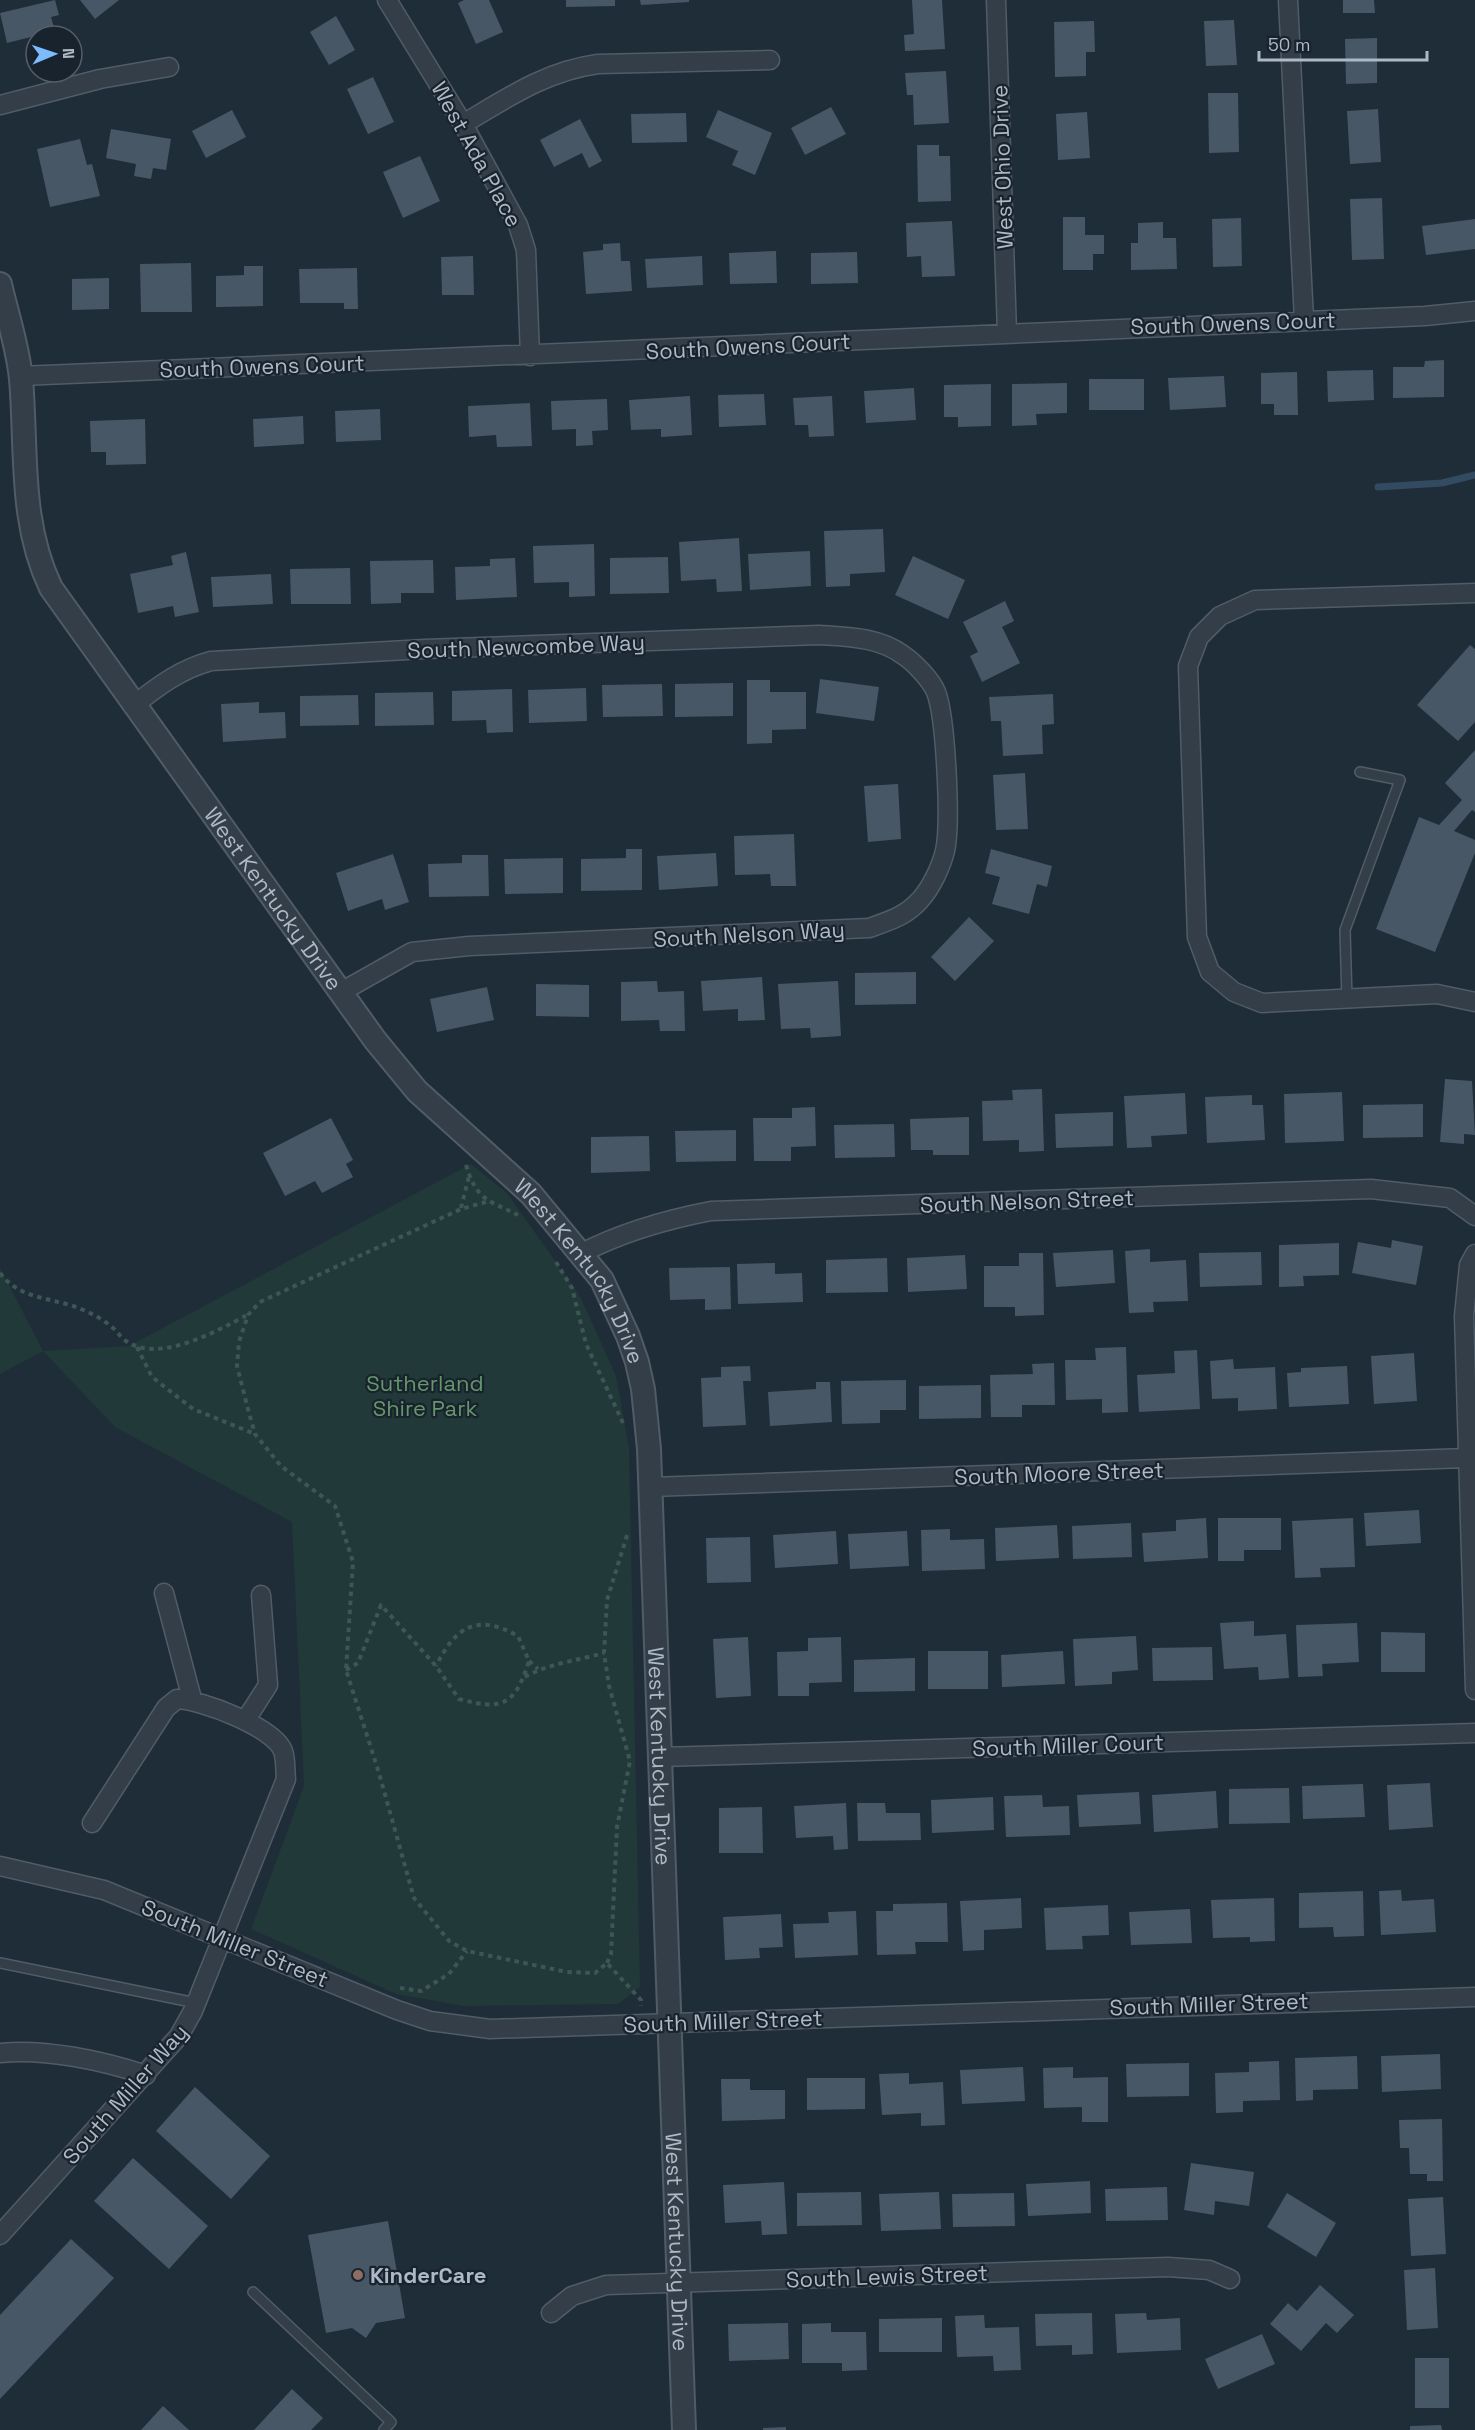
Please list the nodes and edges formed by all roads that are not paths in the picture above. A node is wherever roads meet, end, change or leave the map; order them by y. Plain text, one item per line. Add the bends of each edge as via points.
1 (387, 0) edge
2 (996, 0) edge
3 (1288, 0) edge
4 (770, 60) dead end
5 (169, 67) dead end
6 (0, 105) edge
7 (463, 124) junction
8 (0, 284) edge
9 (1475, 310) edge
10 (1304, 320) junction
11 (1007, 333) junction
12 (530, 356) junction
13 (21, 376) junction
14 (1475, 593) edge
15 (920, 673) joint
16 (133, 706) junction
17 (1360, 772) dead end
18 (341, 992) junction
19 (1347, 1000) junction
20 (1475, 1002) edge
21 (1475, 1216) edge
22 (580, 1254) junction
23 (1475, 1254) edge
24 (1466, 1458) junction
25 (651, 1487) junction
26 (164, 1593) dead end
27 (261, 1595) dead end
28 (1475, 1690) edge
29 (192, 1700) junction
30 (245, 1721) junction
31 (1475, 1732) edge
32 (661, 1757) junction
33 (92, 1823) dead end
34 (0, 1866) edge
35 (222, 1936) junction
36 (0, 1963) edge
37 (1475, 1997) edge
38 (196, 2003) junction
39 (669, 2023) junction
40 (0, 2054) edge
41 (146, 2075) junction
42 (0, 2235) edge
43 (1230, 2279) dead end
44 (678, 2282) junction
45 (253, 2292) dead end
46 (551, 2313) dead end
47 (384, 2430) edge
48 (684, 2430) edge

1 - 7 street, West Ada Place
2 - 11 street, West Ohio Drive
3 - 10 street
4 - 7 street via 571,68 540,79
5 - 6 street via 100,79
7 - 12 street, West Ada Place via 518,225 526,250
8 - 13 street, West Kentucky Drive
9 - 10 street, South Owens Court via 1425,316
10 - 11 street, South Owens Court
11 - 12 street, South Owens Court
12 - 13 street, South Owens Court
13 - 16 street, West Kentucky Drive via 29,522 40,566 68,614
14 - 19 street via 1255,600 1220,616 1199,637 1188,666 1197,937 1210,972 1234,992 1262,1003
15 - 16 street, South Newcombe Way via 903,655 885,645 843,636 425,649 212,661 163,682
15 - 18 street, South Nelson Way via 935,690 941,710 947,792 945,851 921,899 904,915 869,928 469,946 412,952
16 - 18 street, West Kentucky Drive
17 - 19 lane via 1400,780 1346,930
18 - 22 street, West Kentucky Drive via 417,1091 531,1194
19 - 20 street via 1437,994
21 - 22 street, South Nelson Street via 1450,1198 1371,1189 711,1211 656,1222
22 - 25 street, West Kentucky Drive via 602,1280 637,1362 647,1417
23 - 24 street via 1469,1265 1464,1316
24 - 25 street, South Moore Street
24 - 28 street
25 - 32 street, West Kentucky Drive
26 - 29 street
27 - 30 street via 268,1685
29 - 30 street, South Miller Way
29 - 33 street via 177,1699 166,1708
30 - 35 street, South Miller Way via 266,1732 283,1750 286,1779
31 - 32 street, South Miller Court
32 - 39 street, West Kentucky Drive
34 - 35 street, South Miller Street via 88,1885
35 - 38 street, South Miller Way
35 - 39 street, South Miller Street via 430,2021 490,2029
36 - 38 lane
37 - 39 street, South Miller Street
38 - 41 street, South Miller Way via 180,2036
39 - 44 street, West Kentucky Drive
40 - 41 street via 18,2051 113,2064
41 - 42 street, South Miller Way
43 - 44 street, South Lewis Street via 1209,2270 1168,2267
44 - 46 street, South Lewis Street via 594,2287 572,2296
44 - 48 street, West Kentucky Drive
45 - 47 lane via 391,2422

